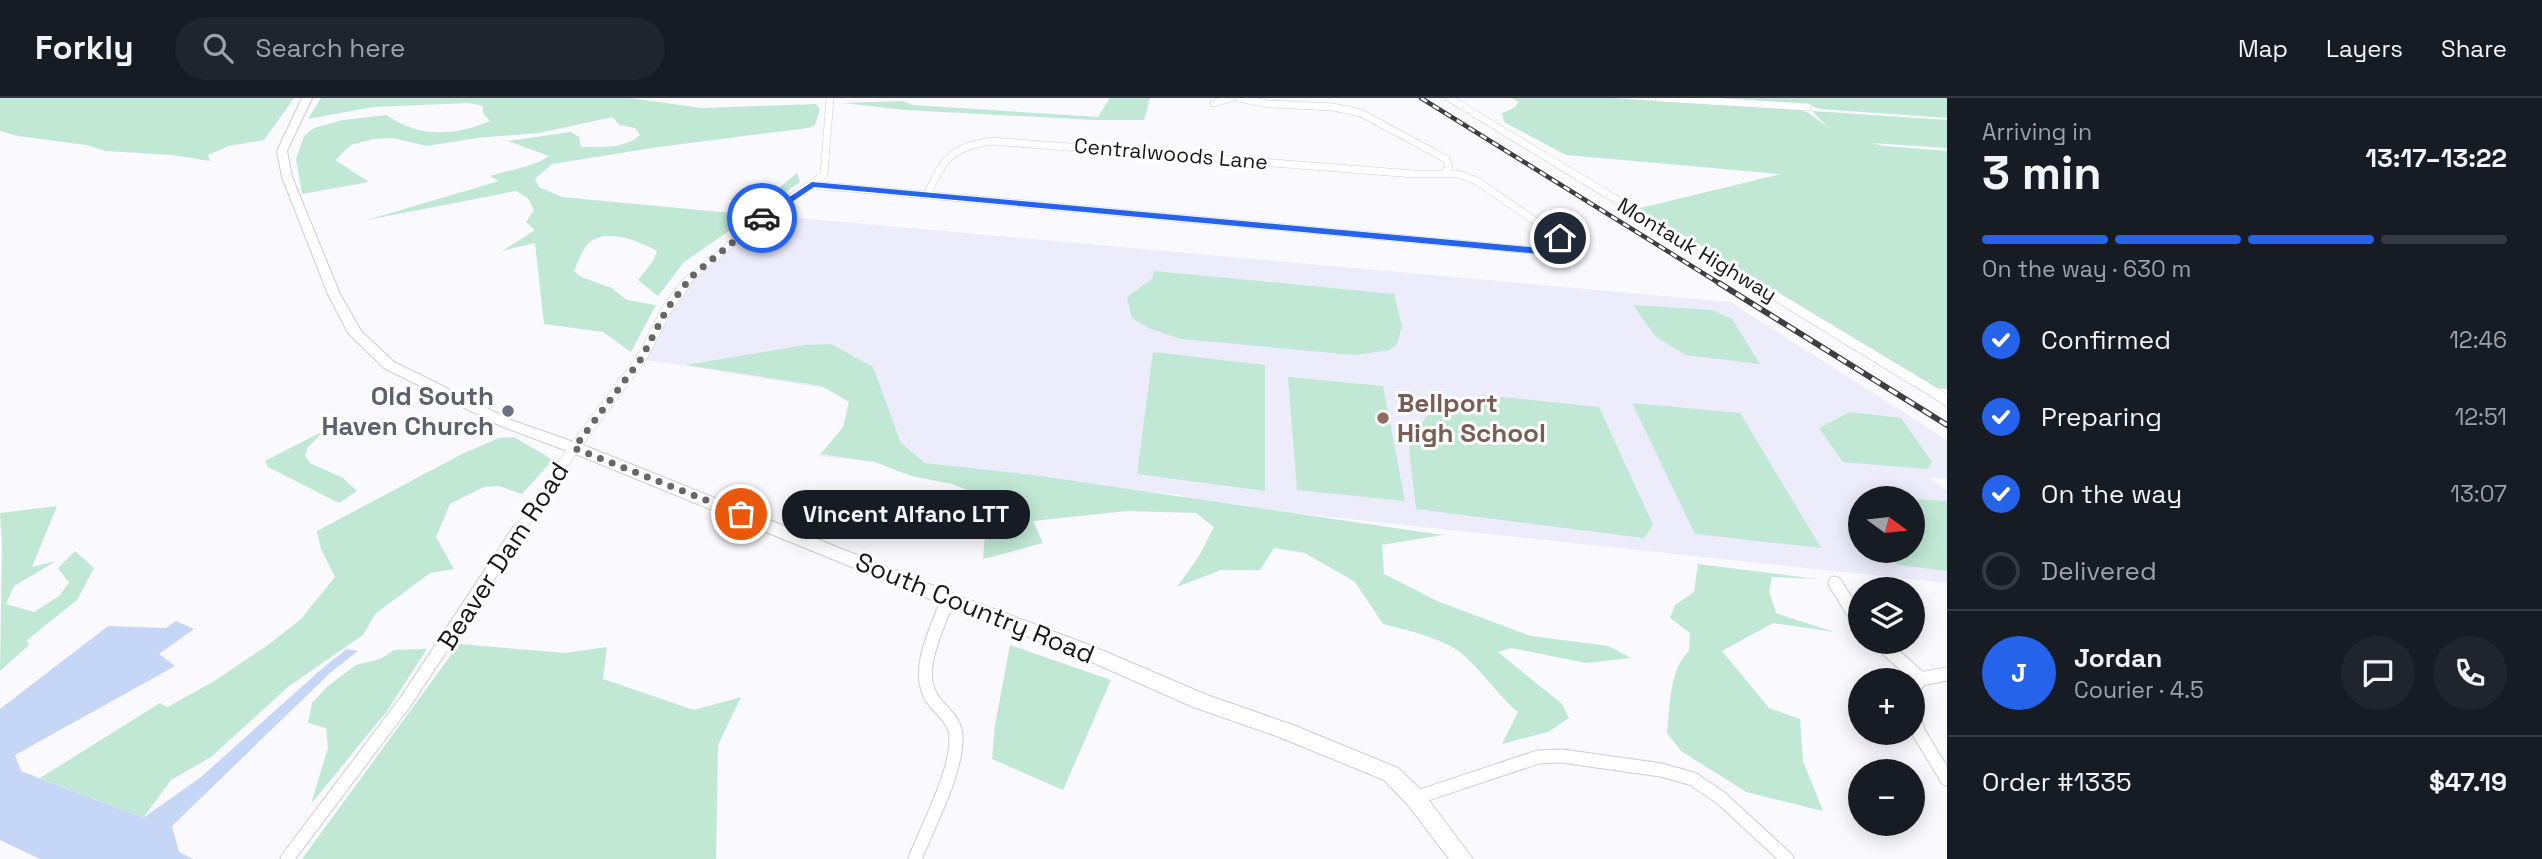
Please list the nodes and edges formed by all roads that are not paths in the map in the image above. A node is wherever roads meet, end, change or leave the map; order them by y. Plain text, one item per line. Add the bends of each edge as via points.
1 (307, 98) edge
2 (830, 98) edge
3 (1231, 98) edge
4 (1239, 98) edge
5 (1448, 98) edge
6 (1659, 98) edge
7 (1214, 103) dead end
8 (1808, 107) dead end
9 (1445, 173) junction
10 (812, 185) junction
11 (926, 197) junction
12 (1947, 401) edge
13 (574, 448) junction
14 (1835, 583) dead end
15 (948, 599) junction
16 (1848, 604) edge
17 (1891, 654) edge
18 (1903, 668) edge
19 (1947, 674) edge
20 (1925, 681) edge
21 (1925, 743) edge
22 (1947, 779) edge
23 (1415, 798) junction
24 (287, 859) edge
25 (915, 859) edge
26 (1462, 859) edge
27 (1787, 859) edge

1 - 13 main road, South Country Road via 282,151 287,177 330,285 355,332 389,365 506,423
2 - 10 street via 824,175
3 - 7 street
4 - 9 street via 1361,113 1446,159 1449,168
5 - 12 main road, Montauk Highway
6 - 8 street
9 - 11 street, Centralwoods Lane via 992,141 946,155
9 - 11 street, Centralwoods Lane via 1477,181 1560,238 1560,249 1540,251
10 - 11 street
10 - 13 street, Beaver Dam Road via 773,209 691,277 667,309 641,359
13 - 15 main road, South Country Road
13 - 24 street, Beaver Dam Road via 406,701
14 - 16 street
15 - 23 main road, South Country Road via 1391,774
15 - 25 street via 926,674 926,689 957,735
17 - 18 street
19 - 20 street
21 - 22 street
23 - 26 main road, South Country Road
23 - 27 street via 1538,757 1562,756 1661,770 1693,779 1721,798

